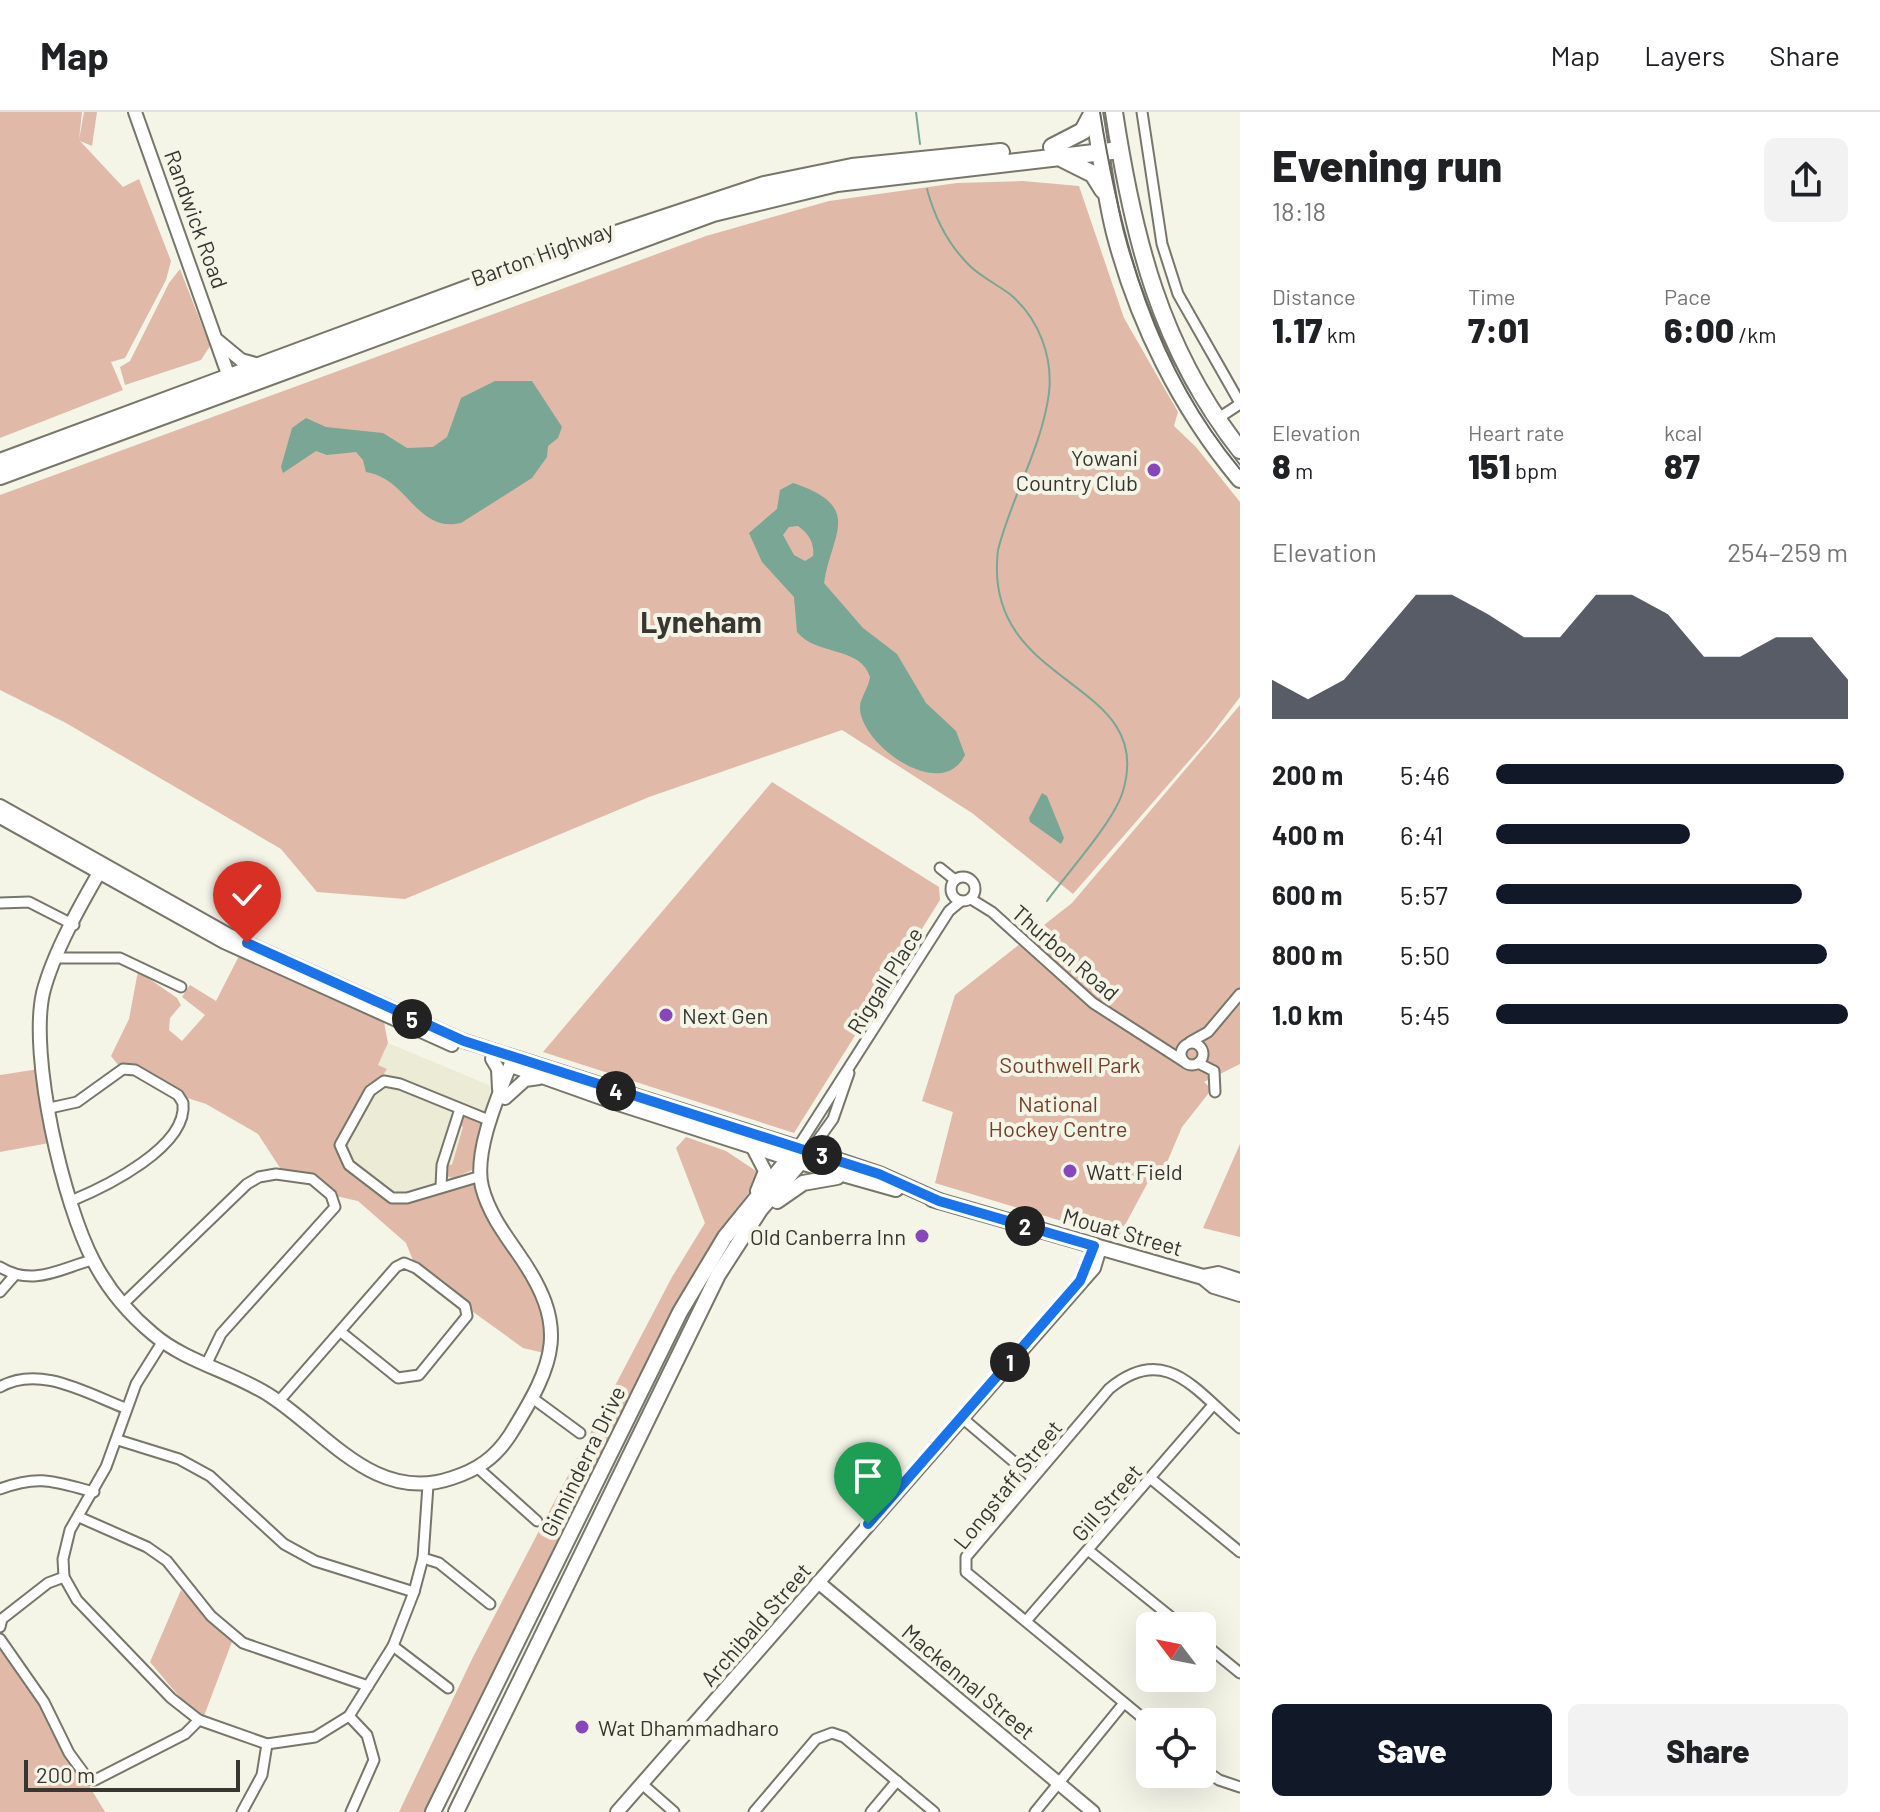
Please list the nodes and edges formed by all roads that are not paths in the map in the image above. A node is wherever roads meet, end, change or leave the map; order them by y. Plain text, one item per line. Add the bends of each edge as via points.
1 (135, 112) edge
2 (1093, 112) edge
3 (1114, 112) edge
4 (1142, 112) edge
5 (1119, 146) junction
6 (1100, 147) junction
7 (1054, 152) junction
8 (1108, 202) junction
9 (218, 341) junction
10 (264, 366) junction
11 (234, 382) junction
12 (191, 390) junction
13 (1240, 404) edge
14 (1217, 419) junction
15 (1240, 450) edge
16 (0, 462) edge
17 (0, 476) edge
18 (1240, 479) edge
19 (0, 806) edge
20 (0, 817) edge
21 (940, 868) dead end
22 (104, 872) junction
23 (955, 880) junction
24 (952, 894) junction
25 (969, 897) junction
26 (0, 903) edge
27 (949, 911) junction
28 (74, 925) junction
29 (55, 958) junction
30 (181, 987) dead end
31 (1240, 994) edge
32 (1208, 1032) junction
33 (1157, 1045) junction
34 (1186, 1045) junction
35 (1203, 1052) junction
36 (492, 1059) junction
37 (1183, 1061) junction
38 (515, 1062) junction
39 (1198, 1063) junction
40 (850, 1069) junction
41 (1213, 1070) junction
42 (542, 1078) junction
43 (1215, 1092) dead end
44 (502, 1095) junction
45 (50, 1108) junction
46 (460, 1109) junction
47 (491, 1121) junction
48 (829, 1126) junction
49 (753, 1148) junction
50 (799, 1155) junction
51 (833, 1159) junction
52 (481, 1176) junction
53 (850, 1177) junction
54 (441, 1187) junction
55 (71, 1201) junction
56 (939, 1201) junction
57 (742, 1213) junction
58 (1097, 1247) junction
59 (92, 1260) junction
60 (0, 1267) edge
61 (14, 1276) junction
62 (1203, 1277) junction
63 (1240, 1281) edge
64 (0, 1292) edge
65 (1240, 1294) edge
66 (704, 1303) junction
67 (123, 1304) junction
68 (341, 1332) junction
69 (163, 1341) junction
70 (207, 1363) junction
71 (0, 1387) edge
72 (531, 1397) junction
73 (279, 1401) junction
74 (1213, 1405) junction
75 (125, 1408) junction
76 (961, 1417) junction
77 (1240, 1428) edge
78 (580, 1433) dead end
79 (118, 1440) junction
80 (479, 1469) junction
81 (1033, 1478) junction
82 (1150, 1478) junction
83 (424, 1485) junction
84 (0, 1489) edge
85 (94, 1492) junction
86 (79, 1517) junction
87 (537, 1521) dead end
88 (1088, 1550) junction
89 (1240, 1552) edge
90 (423, 1558) junction
91 (64, 1577) junction
92 (818, 1582) junction
93 (414, 1592) junction
94 (490, 1604) dead end
95 (1165, 1612) edge
96 (1026, 1621) junction
97 (0, 1627) edge
98 (0, 1639) edge
99 (393, 1646) junction
100 (1216, 1653) edge
101 (1240, 1673) edge
102 (368, 1686) junction
103 (448, 1688) dead end
104 (1124, 1703) junction
105 (1136, 1713) edge
106 (349, 1716) junction
107 (199, 1720) junction
108 (267, 1744) junction
109 (1216, 1778) edge
110 (897, 1781) junction
111 (1059, 1782) junction
112 (642, 1784) junction
113 (1240, 1787) edge
114 (242, 1812) edge
115 (351, 1812) edge
116 (433, 1812) edge
117 (456, 1812) edge
118 (617, 1812) edge
119 (674, 1812) edge
120 (754, 1812) edge
121 (871, 1812) edge
122 (934, 1812) edge
123 (1035, 1812) edge
124 (1093, 1812) edge

1 - 9 street, Randwick Road
2 - 6 highway
2 - 7 highway via 1083,131
3 - 5 highway
4 - 13 street via 1162,244 1178,294
5 - 6 highway, Barton Highway
5 - 14 highway via 1147,277 1175,346
6 - 7 highway, Barton Highway
6 - 8 highway
7 - 8 highway via 1093,174
7 - 10 highway, Barton Highway via 852,167 764,185 607,237
7 - 11 highway, Barton Highway via 837,183 713,213
8 - 18 highway via 1122,257 1160,354 1201,426
9 - 10 street via 241,360
9 - 11 street, Randwick Road
9 - 12 street via 214,370
10 - 11 highway, Barton Highway
11 - 12 highway, Barton Highway
11 - 17 highway, Barton Highway
12 - 16 highway, Barton Highway
13 - 14 street
14 - 15 highway
19 - 22 street
20 - 22 street
21 - 23 street
22 - 28 street
22 - 36 street via 296,976
22 - 38 street via 291,964
23 - 24 street, Riggall Place
23 - 25 street via 969,878
24 - 25 street
24 - 27 street, Riggall Place
25 - 27 street, Riggall Place
25 - 33 street, Thurbon Road via 1062,978
26 - 28 street via 29,902
27 - 40 street, Riggall Place
28 - 29 street
29 - 30 street via 120,958
29 - 45 street via 43,994 39,1034
31 - 32 street
32 - 34 street
32 - 35 street
33 - 34 street
33 - 37 street, Thurbon Road
34 - 35 street
34 - 37 street
35 - 39 street
35 - 41 street
36 - 38 street
36 - 44 street
37 - 39 street, Thurbon Road
38 - 42 street
38 - 44 street
38 - 50 street
39 - 41 street, Thurbon Road
40 - 48 street, Riggall Place
40 - 50 street, Riggall Place
41 - 43 street
42 - 44 street via 525,1080
42 - 49 street
44 - 47 street
45 - 55 street
45 - 55 street via 77,1102 123,1069 150,1078 183,1103 180,1125 136,1169
46 - 47 street
46 - 54 street via 442,1165
46 - 54 street via 384,1081 370,1091 341,1140 345,1161 387,1196 407,1198
47 - 52 street
48 - 50 street, Riggall Place
48 - 51 street, Riggall Place
49 - 50 street
49 - 57 street via 765,1174
50 - 51 main road, Mouat Street
50 - 53 main road, Mouat Street
50 - 57 main road, Ginninderra Drive
50 - 66 main road, Ginninderra Drive via 737,1243
51 - 56 main road, Mouat Street
52 - 54 street
52 - 72 street via 489,1208 549,1307 552,1341
53 - 56 main road, Mouat Street
53 - 66 main road via 811,1180 781,1197
55 - 59 street
56 - 58 main road, Mouat Street
57 - 116 main road, Ginninderra Drive via 680,1312
58 - 62 main road, Mouat Street
58 - 76 street, Archibald Street via 1094,1268
59 - 61 street via 51,1275
59 - 67 street
60 - 61 street
61 - 64 street
62 - 63 main road, Mouat Street via 1218,1274
62 - 65 main road, Mouat Street
66 - 117 main road, Ginninderra Drive
67 - 69 street
67 - 70 street via 247,1184 276,1174 312,1179 331,1195 335,1207 221,1334
68 - 68 street via 404,1263 465,1306 467,1316 419,1375 409,1379 398,1378
68 - 73 street
69 - 70 street
69 - 75 street
70 - 73 street
71 - 75 street via 13,1379 49,1379
72 - 78 street
72 - 80 street via 501,1448
73 - 83 street via 369,1471
74 - 77 street
74 - 81 street, Longstaff Street via 1157,1367 1126,1374
74 - 82 street, Gill Street
75 - 79 street
76 - 81 street
76 - 92 street, Archibald Street
79 - 85 street
79 - 93 street via 179,1459 210,1476 284,1544 315,1561
80 - 83 street
80 - 87 street
81 - 96 street, Longstaff Street via 966,1557 964,1567
82 - 88 street, Gill Street
82 - 89 street
83 - 90 street
84 - 85 street via 26,1480 54,1479
85 - 86 street
86 - 91 street via 66,1540
86 - 102 street via 167,1561 211,1616 243,1643
88 - 95 street
88 - 96 street, Gill Street
90 - 93 street
90 - 94 street via 439,1563
91 - 97 street via 48,1583 2,1619
91 - 107 street via 77,1600
92 - 111 street, Mackennal Street
92 - 112 street, Archibald Street
93 - 99 street
96 - 104 street, Longstaff Street
98 - 107 street via 88,1779 185,1734
99 - 102 street
99 - 103 street
100 - 101 street
102 - 106 street
104 - 105 street, Longstaff Street
104 - 111 street
106 - 108 street via 315,1737
106 - 115 street via 367,1735 374,1760
107 - 108 street
108 - 114 street via 262,1775
109 - 113 street
110 - 120 street via 844,1737 824,1735
110 - 121 street
110 - 122 street
111 - 123 street
111 - 124 street, Mackennal Street
112 - 118 street, Archibald Street
112 - 119 street

